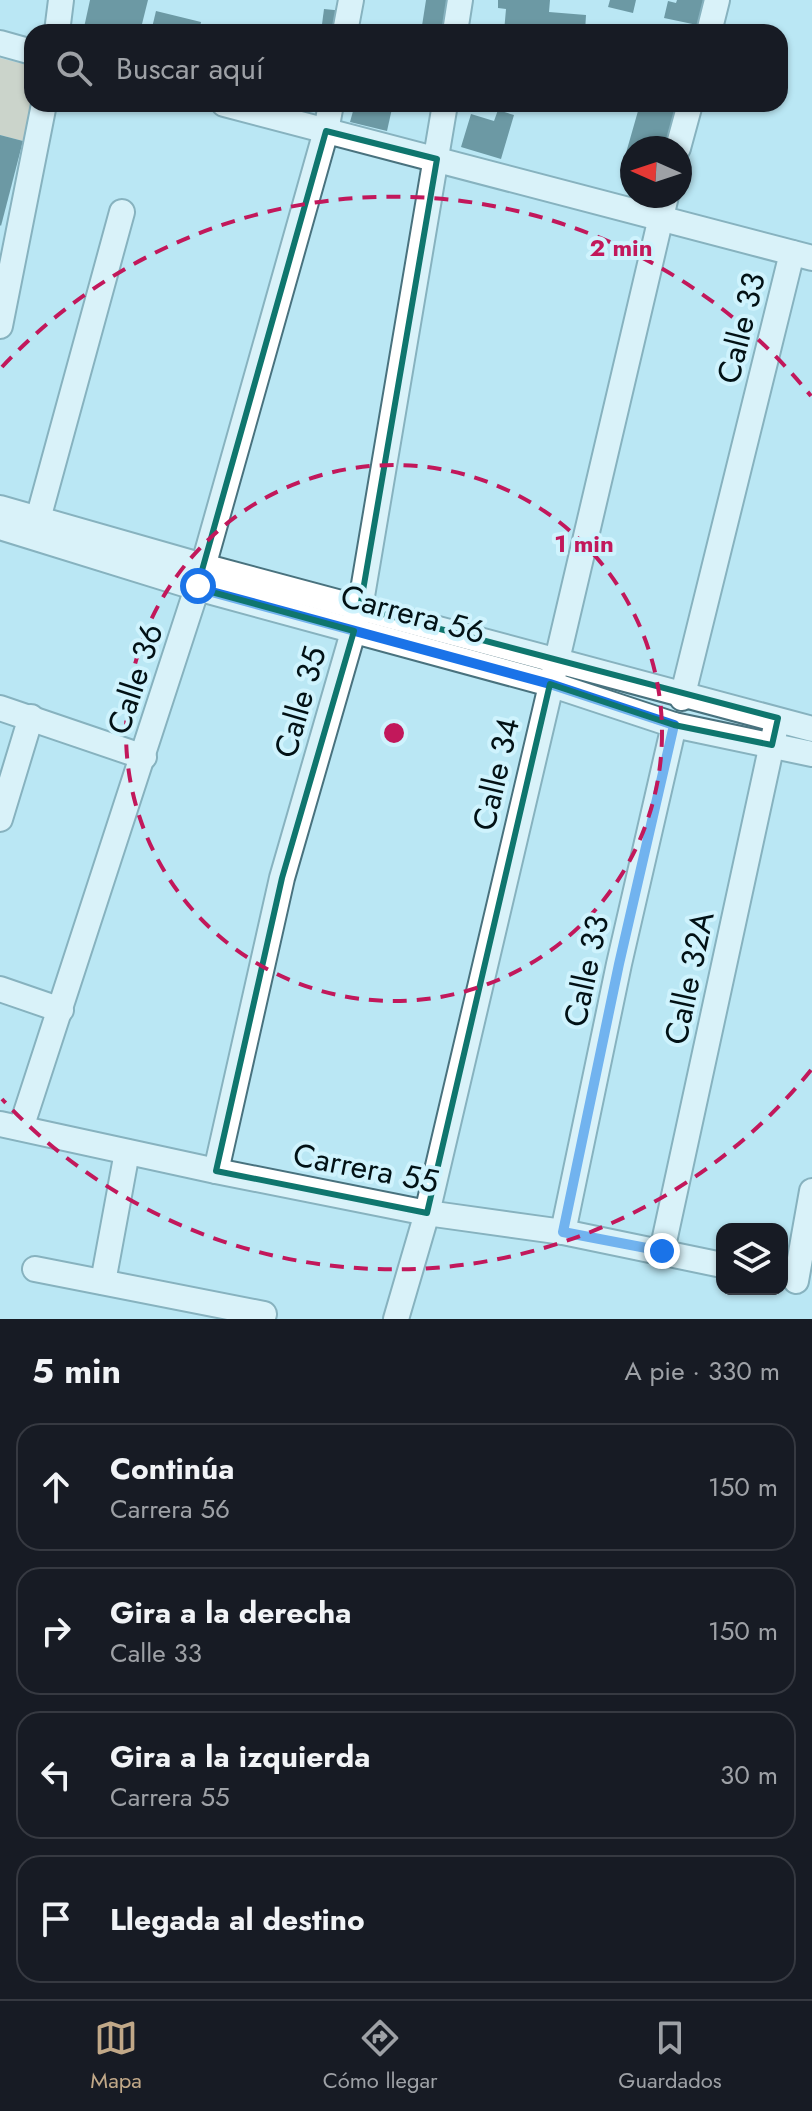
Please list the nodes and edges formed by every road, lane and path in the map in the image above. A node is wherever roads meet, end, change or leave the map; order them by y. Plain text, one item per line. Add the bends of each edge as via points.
1 (61, 0) edge
2 (351, 0) edge
3 (460, 0) edge
4 (717, 0) edge
5 (58, 24) edge
6 (346, 24) edge
7 (456, 24) edge
8 (711, 24) edge
9 (0, 43) edge
10 (24, 50) edge
11 (42, 112) edge
12 (254, 112) edge
13 (330, 112) edge
14 (444, 112) edge
15 (688, 112) edge
16 (326, 131) junction
17 (681, 136) edge
18 (437, 159) junction
19 (620, 198) edge
20 (663, 208) edge
21 (666, 208) edge
22 (122, 212) dead end
23 (802, 255) edge
24 (0, 326) edge
25 (0, 508) edge
26 (38, 519) junction
27 (0, 527) edge
28 (200, 577) junction
29 (357, 619) junction
30 (554, 671) junction
31 (683, 696) junction
32 (0, 708) edge
33 (31, 717) junction
34 (674, 725) junction
35 (812, 729) edge
36 (775, 730) junction
37 (812, 754) edge
38 (144, 757) junction
39 (0, 819) edge
40 (0, 989) edge
41 (61, 1010) junction
42 (10, 1126) edge
43 (127, 1152) junction
44 (216, 1171) junction
45 (812, 1191) edge
46 (427, 1213) junction
47 (563, 1232) junction
48 (662, 1251) junction
49 (716, 1264) edge
50 (35, 1269) dead end
51 (797, 1281) edge
52 (103, 1282) junction
53 (264, 1314) dead end
54 (396, 1319) edge

1 - 5 street
2 - 6 street
3 - 7 street
4 - 8 street
9 - 10 street
11 - 24 street
12 - 16 street
13 - 16 street, Calle 36
14 - 18 street, Calle 35
15 - 17 street
16 - 18 street
16 - 28 street, Calle 36
18 - 19 street
18 - 29 street, Calle 35
20 - 30 street, Calle 34
21 - 23 street
22 - 26 street
23 - 31 street, Calle 33
25 - 26 street, Carrera 56
26 - 28 street, Carrera 56
27 - 28 street, Carrera 56
28 - 29 street, Carrera 56
28 - 38 street, Calle 36
29 - 30 street, Carrera 56
29 - 44 street, Calle 35 via 282,878
30 - 31 street, Carrera 56
30 - 34 street, Carrera 56
30 - 46 street, Calle 34
31 - 36 street, Carrera 56
32 - 33 street
33 - 38 street
33 - 39 street
34 - 36 street, Carrera 56
34 - 47 street, Calle 33
35 - 36 street, Carrera 56
36 - 37 street, Carrera 56
36 - 48 street, Calle 32A
38 - 41 street, Calle 36
40 - 41 street
41 - 42 street, Calle 36
42 - 43 street, Carrera 55
43 - 44 street, Carrera 55
43 - 52 street
44 - 46 street, Carrera 55
45 - 51 street
46 - 47 street, Carrera 55
46 - 54 street, Calle 34
47 - 48 street, Carrera 55
48 - 49 street, Carrera 55
50 - 52 street
52 - 53 street

